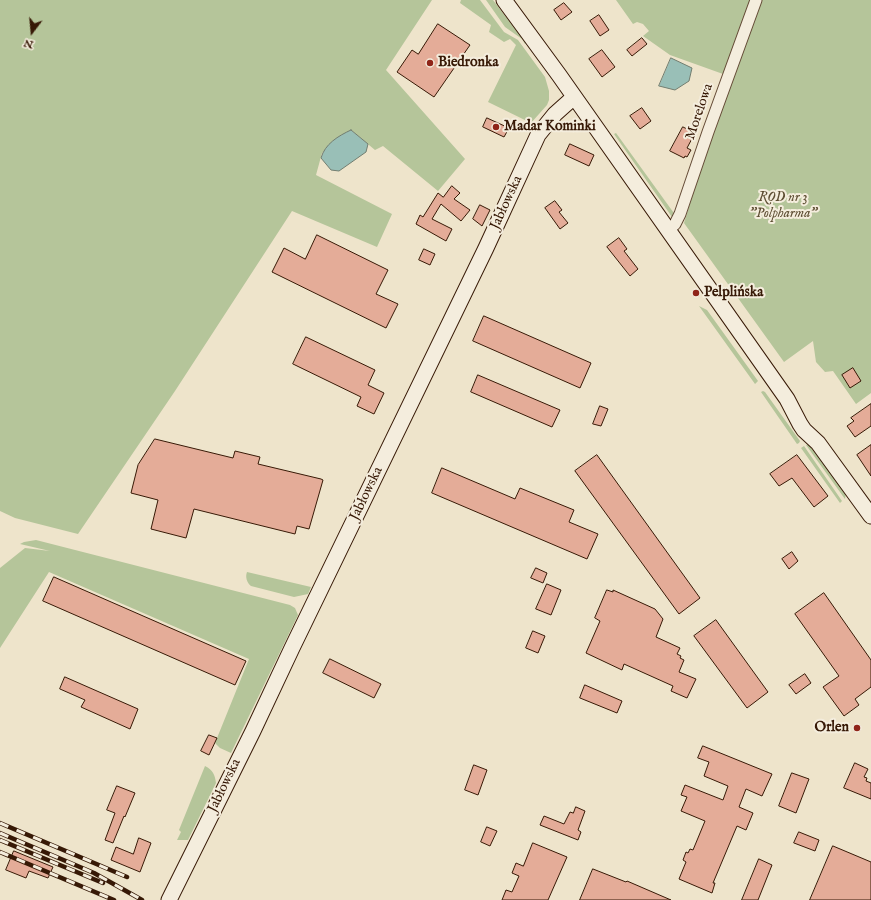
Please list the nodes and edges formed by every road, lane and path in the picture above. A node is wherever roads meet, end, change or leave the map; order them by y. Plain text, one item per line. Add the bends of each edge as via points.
1 (504, 0) edge
2 (756, 0) edge
3 (574, 97) junction
4 (668, 231) junction
5 (871, 516) edge
6 (169, 900) edge

1 - 3 main road
2 - 4 street, Morelowa via 680,214
3 - 4 main road
3 - 6 main road, Jabłowska via 555,114 538,135 476,269
4 - 5 main road via 787,399 807,419 818,443

